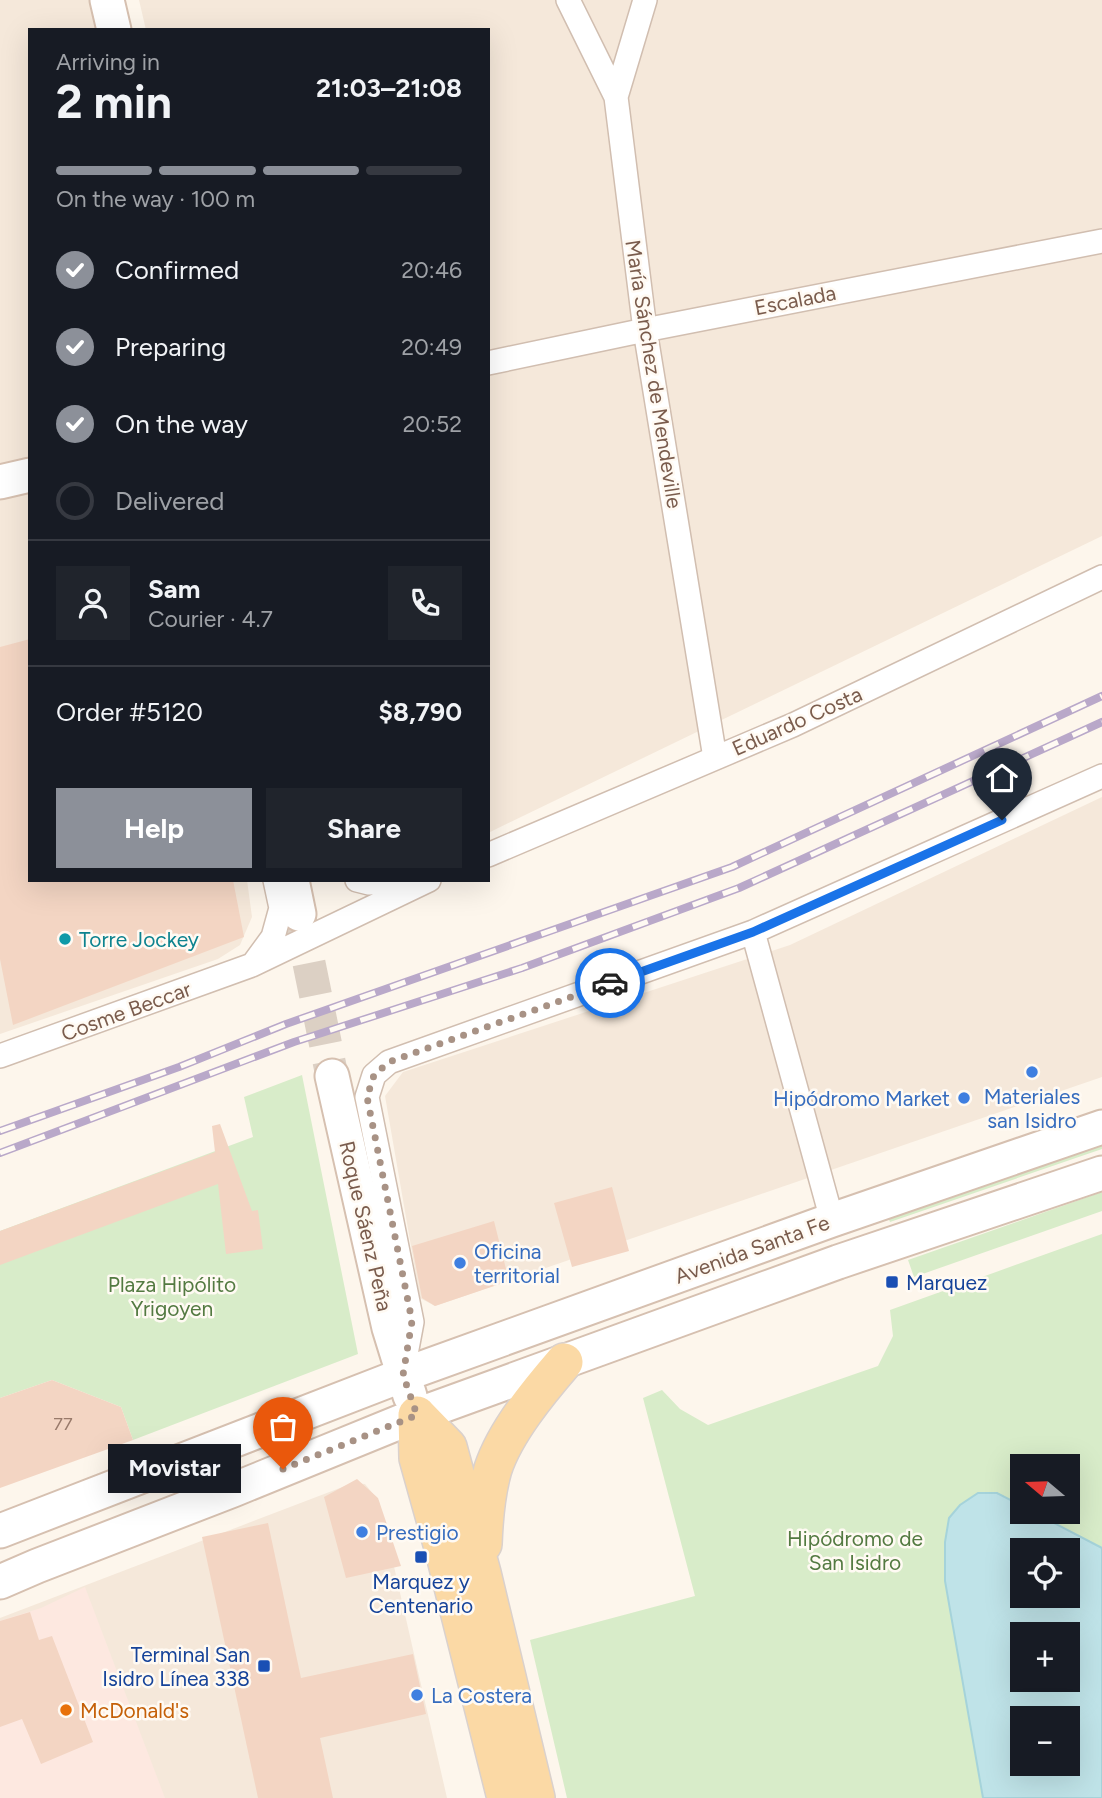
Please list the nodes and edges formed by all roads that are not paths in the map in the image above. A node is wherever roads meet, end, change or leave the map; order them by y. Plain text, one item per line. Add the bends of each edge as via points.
1 (107, 0) edge
2 (568, 0) edge
3 (645, 0) edge
4 (114, 28) edge
5 (615, 97) junction
6 (1102, 241) edge
7 (645, 330) junction
8 (490, 363) edge
9 (28, 475) edge
10 (0, 482) edge
11 (1102, 577) edge
12 (715, 758) junction
13 (1102, 776) edge
14 (490, 854) edge
15 (275, 882) edge
16 (292, 882) edge
17 (425, 882) edge
18 (299, 915) tunnel mouth
19 (753, 932) junction
20 (252, 965) junction
21 (0, 1056) edge
22 (332, 1076) tunnel mouth
23 (1102, 1127) edge
24 (1102, 1173) edge
25 (832, 1220) junction
26 (564, 1362) junction
27 (403, 1375) junction
28 (417, 1415) junction
29 (0, 1531) edge
30 (482, 1573) junction
31 (0, 1582) edge
32 (506, 1798) edge
33 (536, 1798) edge

1 - 4 main road
2 - 5 street, María Sánchez de Mendeville
3 - 5 street
5 - 7 street, María Sánchez de Mendeville
6 - 7 street, Escalada
7 - 8 street, Escalada
7 - 12 street, María Sánchez de Mendeville
9 - 10 main road
11 - 12 street, Eduardo Costa
12 - 14 street, Eduardo Costa
13 - 19 street
15 - 20 street via 281,908 273,937
16 - 18 main road
17 - 20 street
19 - 25 street
19 - 27 street, Roque Sáenz Peña via 389,1062 374,1075 367,1097 412,1321
20 - 21 street, Cosme Beccar
22 - 27 main road, Roque Sáenz Peña
23 - 25 main road, Avenida Santa Fe
24 - 26 main road, Avenida Santa Fe via 838,1262
25 - 27 main road, Avenida Santa Fe
26 - 28 main road, Avenida Santa Fe
26 - 30 main road via 512,1428 494,1467 486,1504
27 - 28 main road, Roque Sáenz Peña
27 - 29 main road, Avenida Santa Fe
28 - 30 main road via 448,1447
28 - 31 main road, Avenida Santa Fe
28 - 32 main road via 418,1458
30 - 33 main road

